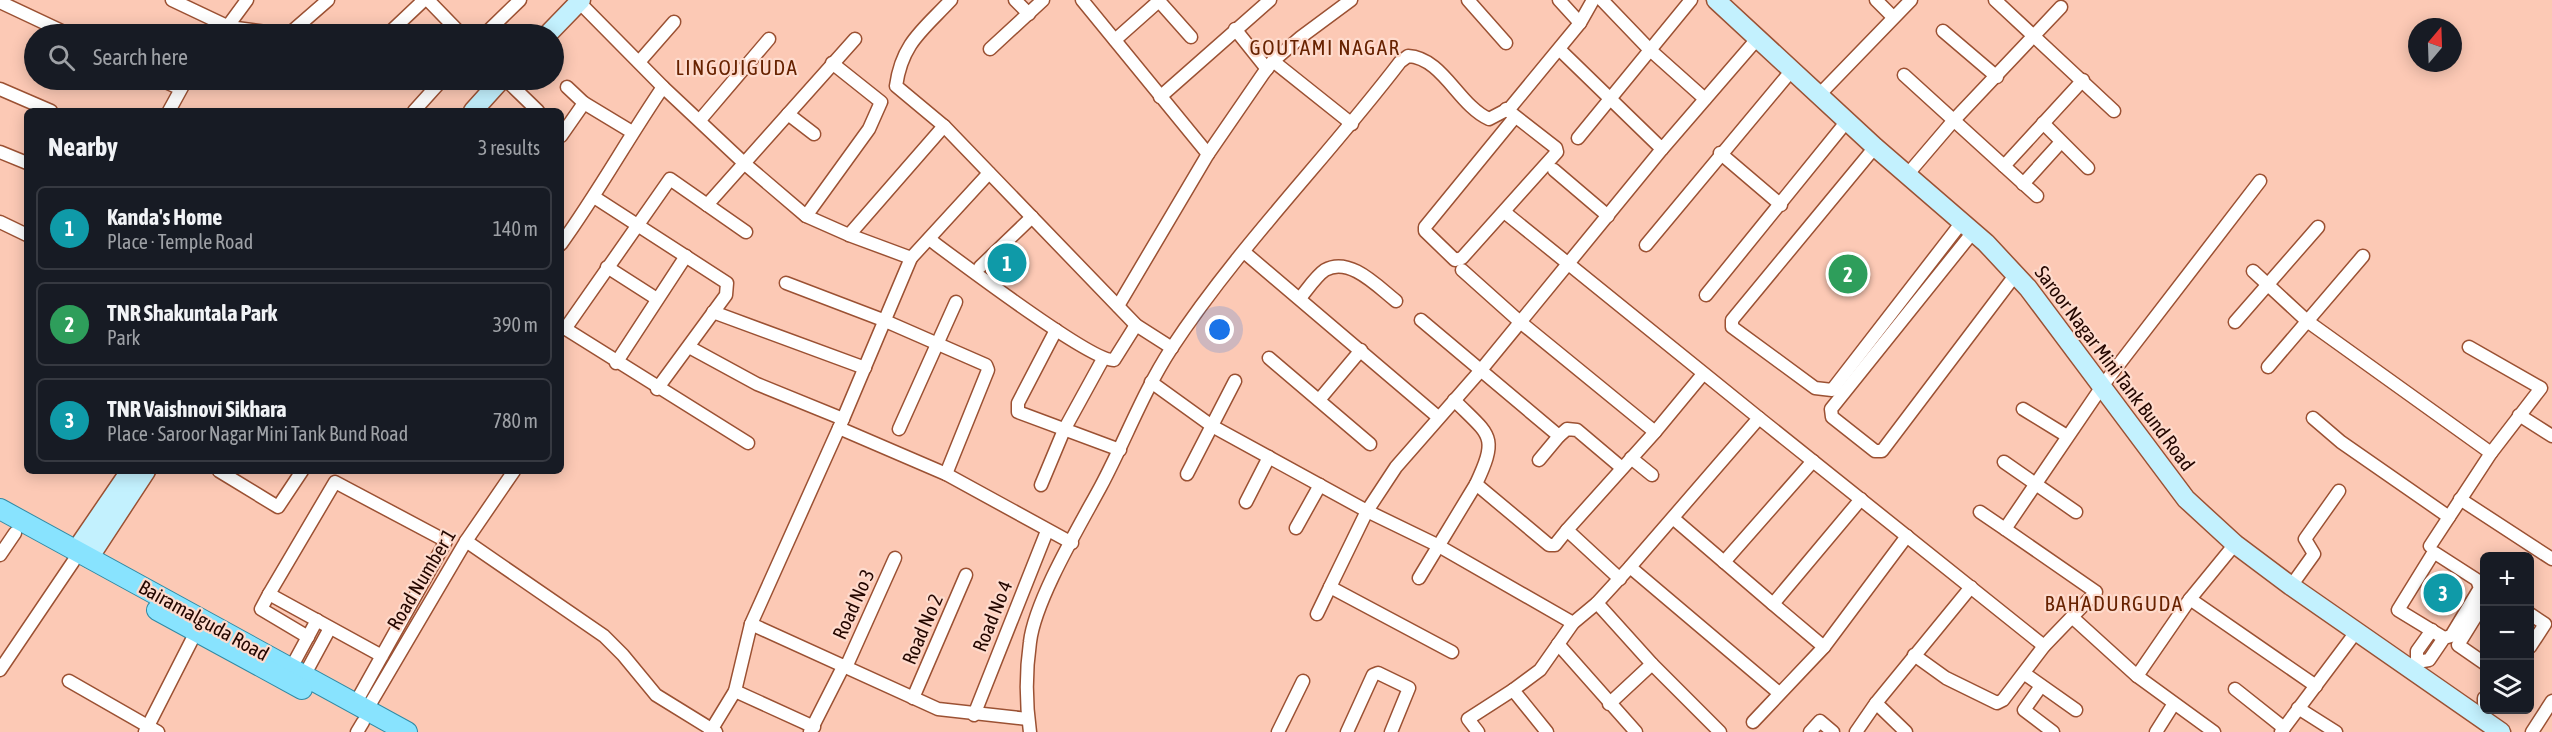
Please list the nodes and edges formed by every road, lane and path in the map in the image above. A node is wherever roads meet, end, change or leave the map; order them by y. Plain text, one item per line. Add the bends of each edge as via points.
1 (172, 0) edge
2 (247, 0) edge
3 (328, 0) edge
4 (426, 0) edge
5 (520, 0) edge
6 (951, 0) edge
7 (1015, 0) edge
8 (1043, 0) edge
9 (1082, 0) edge
10 (1159, 0) edge
11 (1270, 0) edge
12 (1351, 0) edge
13 (1468, 0) edge
14 (1559, 0) edge
15 (1593, 0) edge
16 (1602, 0) edge
17 (1691, 0) edge
18 (1716, 0) edge
19 (1876, 0) edge
20 (1911, 0) edge
21 (1996, 0) edge
22 (579, 1) edge
23 (0, 2) edge
24 (2061, 7) dead end
25 (1029, 14) junction
26 (1893, 17) junction
27 (674, 22) dead end
28 (1580, 23) junction
29 (47, 24) edge
30 (214, 24) edge
31 (231, 24) edge
32 (300, 24) edge
33 (399, 24) edge
34 (451, 24) edge
35 (495, 24) edge
36 (557, 24) edge
37 (1235, 29) junction
38 (1943, 31) dead end
39 (1191, 37) dead end
40 (2033, 37) junction
41 (769, 39) dead end
42 (855, 39) dead end
43 (1756, 39) junction
44 (1115, 40) junction
45 (1506, 43) dead end
46 (990, 49) dead end
47 (1649, 49) junction
48 (1560, 50) junction
49 (639, 62) junction
50 (832, 63) junction
51 (1270, 65) junction
52 (1792, 70) junction
53 (1904, 75) dead end
54 (1997, 77) junction
55 (2083, 80) junction
56 (896, 86) junction
57 (567, 87) dead end
58 (663, 87) junction
59 (0, 89) edge
60 (180, 90) edge
61 (433, 90) edge
62 (492, 90) edge
63 (516, 90) edge
64 (1819, 95) junction
65 (1161, 97) junction
66 (1705, 99) junction
67 (1611, 101) junction
68 (881, 102) junction
69 (584, 103) junction
70 (44, 108) edge
71 (171, 108) edge
72 (417, 108) edge
73 (476, 108) edge
74 (534, 108) edge
75 (2114, 111) dead end
76 (788, 114) junction
77 (1504, 119) junction
78 (700, 120) junction
79 (1954, 120) junction
80 (1847, 121) junction
81 (2043, 123) junction
82 (1352, 124) junction
83 (944, 126) junction
84 (564, 132) edge
85 (632, 132) junction
86 (814, 134) dead end
87 (1578, 138) dead end
88 (2061, 141) junction
89 (1875, 147) junction
90 (1662, 149) junction
91 (0, 152) edge
92 (1720, 153) junction
93 (1208, 154) junction
94 (24, 162) edge
95 (745, 164) junction
96 (2004, 166) junction
97 (2088, 168) dead end
98 (1554, 170) dead end
99 (989, 173) junction
100 (1907, 175) junction
101 (2260, 181) dead end
102 (2023, 184) junction
103 (2037, 196) dead end
104 (594, 197) junction
105 (707, 205) junction
106 (1781, 205) junction
107 (1508, 215) dead end
108 (806, 216) junction
109 (1608, 216) junction
110 (1032, 217) junction
111 (0, 222) edge
112 (636, 224) junction
113 (1968, 227) junction
114 (2319, 227) dead end
115 (746, 232) dead end
116 (24, 234) edge
117 (849, 235) junction
118 (929, 239) junction
119 (564, 240) edge
120 (1646, 245) dead end
121 (1244, 252) junction
122 (686, 256) junction
123 (2363, 256) dead end
124 (911, 258) junction
125 (1568, 265) junction
126 (607, 267) junction
127 (980, 267) dead end
128 (1462, 270) dead end
129 (2253, 271) dead end
130 (2016, 274) junction
131 (786, 283) dead end
132 (2268, 284) junction
133 (1706, 295) dead end
134 (1300, 298) junction
135 (657, 299) junction
136 (1396, 301) dead end
137 (956, 302) dead end
138 (1118, 306) junction
139 (713, 312) junction
140 (884, 320) junction
141 (1420, 320) dead end
142 (1520, 321) junction
143 (2307, 321) junction
144 (2235, 322) dead end
145 (1136, 325) junction
146 (564, 327) edge
147 (564, 329) edge
148 (1056, 330) junction
149 (936, 345) junction
150 (689, 346) junction
151 (2469, 346) dead end
152 (1172, 348) junction
153 (1361, 350) junction
154 (1269, 358) dead end
155 (1103, 359) junction
156 (616, 363) junction
157 (2268, 367) dead end
158 (865, 368) junction
159 (1481, 370) junction
160 (1703, 374) junction
161 (1235, 381) dead end
162 (1151, 382) junction
163 (2103, 386) junction
164 (657, 389) junction
165 (1319, 400) junction
166 (1454, 400) junction
167 (2023, 409) dead end
168 (2519, 415) junction
169 (1438, 417) junction
170 (1759, 418) junction
171 (2313, 418) dead end
172 (841, 424) junction
173 (1212, 426) junction
174 (899, 429) dead end
175 (1064, 430) junction
176 (1654, 432) junction
177 (1559, 436) junction
178 (2067, 436) junction
179 (2552, 436) edge
180 (748, 443) dead end
181 (1370, 444) dead end
182 (1120, 450) junction
183 (2491, 453) junction
184 (1269, 457) junction
185 (1539, 460) dead end
186 (1814, 462) junction
187 (2004, 462) dead end
188 (1626, 463) junction
189 (128, 474) edge
190 (144, 474) edge
191 (228, 474) edge
192 (300, 474) edge
193 (512, 474) edge
194 (946, 474) junction
195 (1187, 474) dead end
196 (1652, 475) dead end
197 (1041, 484) dead end
198 (1320, 484) junction
199 (1476, 484) junction
200 (2034, 484) junction
201 (2339, 491) dead end
202 (1861, 499) junction
203 (2460, 499) junction
204 (1246, 502) dead end
205 (0, 509) edge
206 (1367, 511) junction
207 (1980, 512) dead end
208 (2076, 512) dead end
209 (2449, 517) junction
210 (1674, 519) junction
211 (1296, 528) dead end
212 (7, 529) edge
213 (1567, 530) junction
214 (2005, 530) junction
215 (1047, 531) junction
216 (1907, 536) junction
217 (466, 541) junction
218 (1072, 543) junction
219 (2235, 544) junction
220 (1437, 545) junction
221 (2430, 546) dead end
222 (0, 555) edge
223 (79, 557) junction
224 (895, 558) dead end
225 (2552, 559) edge
226 (1724, 562) junction
227 (1630, 567) junction
228 (966, 575) dead end
229 (1419, 578) dead end
230 (1620, 579) junction
231 (2291, 586) junction
232 (1330, 587) junction
233 (1971, 587) junction
234 (269, 594) junction
235 (2190, 599) junction
236 (1597, 603) junction
237 (1773, 604) junction
238 (2482, 606) edge
239 (1317, 614) dead end
240 (2072, 617) junction
241 (2534, 617) edge
242 (317, 620) junction
243 (1574, 623) junction
244 (752, 624) junction
245 (200, 626) junction
246 (330, 628) junction
247 (2432, 630) junction
248 (2356, 632) junction
249 (308, 637) junction
250 (2444, 638) junction
251 (2534, 640) edge
252 (1558, 644) junction
253 (2044, 646) junction
254 (1824, 647) junction
255 (1452, 652) dead end
256 (1914, 655) junction
257 (382, 656) junction
258 (2480, 660) edge
259 (1652, 664) junction
260 (845, 665) junction
261 (2415, 665) junction
262 (0, 670) edge
263 (298, 672) junction
264 (2025, 674) junction
265 (2137, 676) junction
266 (69, 681) dead end
267 (1302, 681) dead end
268 (2041, 686) junction
269 (2316, 686) junction
270 (2235, 688) dead end
271 (1513, 690) junction
272 (735, 691) junction
273 (1779, 693) junction
274 (913, 698) junction
275 (2552, 701) edge
276 (1876, 703) junction
277 (1609, 704) junction
278 (2174, 705) junction
279 (2480, 706) edge
280 (2298, 708) junction
281 (2076, 710) dead end
282 (2486, 714) edge
283 (974, 715) junction
284 (360, 717) edge
285 (1028, 719) junction
286 (1753, 722) dead end
287 (812, 729) edge
288 (150, 730) edge
289 (2282, 730) edge
290 (712, 731) edge
291 (2496, 731) edge
292 (381, 732) edge
293 (407, 732) edge
294 (1030, 732) edge
295 (1278, 732) edge
296 (1347, 732) edge
297 (1391, 732) edge
298 (1478, 732) edge
299 (1547, 732) edge
300 (1636, 732) edge
301 (1720, 732) edge
302 (1810, 732) edge
303 (1833, 732) edge
304 (1856, 732) edge
305 (1906, 732) edge
306 (2053, 732) edge
307 (2156, 732) edge
308 (2214, 732) edge
309 (2336, 732) edge
310 (2532, 732) edge

1 - 30 street
2 - 31 street
3 - 32 street
4 - 33 street
4 - 34 street
5 - 35 street
6 - 56 street via 906,48 898,66
7 - 25 street
8 - 25 street
9 - 44 street
10 - 39 street
10 - 44 street
11 - 37 street
12 - 51 street
13 - 45 street
14 - 28 street
15 - 28 street
16 - 47 street
17 - 47 street
18 - 43 main road, Saroor Nagar Mini Tank Bund Road
19 - 26 street
20 - 26 street
21 - 40 street
22 - 36 main road
22 - 49 street
23 - 29 street
24 - 40 street
25 - 46 street
26 - 64 street
27 - 49 street
28 - 48 street
37 - 51 street
37 - 65 street
38 - 54 street
40 - 54 street
40 - 55 street
41 - 78 street
42 - 50 street
43 - 52 main road, Saroor Nagar Mini Tank Bund Road
43 - 66 street
44 - 65 street
47 - 66 street
47 - 67 street
48 - 67 street
48 - 77 street
49 - 58 street
50 - 68 street
50 - 76 street
51 - 82 street
51 - 93 street
52 - 64 main road, Saroor Nagar Mini Tank Bund Road
52 - 92 street
53 - 79 street
54 - 79 street
55 - 75 street
55 - 81 street
56 - 68 street
56 - 83 street
57 - 69 street
58 - 78 street
58 - 85 street
59 - 70 street
60 - 71 street
61 - 72 street
62 - 73 main road
63 - 74 street
64 - 80 main road, Saroor Nagar Mini Tank Bund Road
65 - 93 street
66 - 90 street
67 - 87 street
67 - 90 street
68 - 108 street via 869,129
69 - 84 street
69 - 85 street
76 - 86 street
76 - 95 street
77 - 77 street via 1425,227 1455,260 1462,258 1557,152
77 - 82 street via 1478,114 1430,62 1408,56
78 - 95 street
79 - 96 street
79 - 100 street
80 - 89 main road, Saroor Nagar Mini Tank Bund Road
80 - 106 street
81 - 88 street
81 - 96 street
82 - 121 street
83 - 99 street
83 - 117 street
85 - 104 street
88 - 97 street
88 - 102 street
89 - 100 main road, Saroor Nagar Mini Tank Bund Road
89 - 113 street via 1732,320 1732,327 1815,388 1832,390
90 - 109 street
91 - 94 street
92 - 106 street
92 - 120 street
93 - 138 street
95 - 105 street
95 - 108 street
96 - 102 street
98 - 109 street
99 - 110 street
99 - 118 street
100 - 113 main road, Saroor Nagar Mini Tank Bund Road
101 - 163 street
102 - 103 street
104 - 112 street
104 - 119 street
105 - 112 street via 670,179
105 - 115 street
106 - 133 street
107 - 125 street
108 - 117 street
109 - 125 street
110 - 127 street
110 - 138 street
111 - 116 street
112 - 122 street
112 - 126 street
113 - 130 main road, Saroor Nagar Mini Tank Bund Road
113 - 130 street via 1831,409 1832,417 1875,451 1882,451
114 - 132 street
117 - 124 street
118 - 124 street
118 - 148 street
121 - 134 street
121 - 152 street
122 - 135 street
122 - 139 street via 727,284 726,295
123 - 143 street
124 - 140 street
125 - 142 street
125 - 160 street
126 - 135 street
126 - 146 street
128 - 142 street
129 - 132 street
130 - 163 main road, Saroor Nagar Mini Tank Bund Road
131 - 140 street
132 - 143 street
132 - 144 street
134 - 136 street via 1323,271 1334,266 1360,273
134 - 153 street
135 - 156 street
137 - 149 street
138 - 145 street
139 - 150 street
139 - 158 street
140 - 149 street
140 - 158 street
141 - 159 street
142 - 159 street
142 - 176 street
143 - 157 street
143 - 183 street
145 - 152 street
145 - 155 street via 1119,356 1114,360
147 - 156 street
148 - 155 street
148 - 175 street via 1017,408 1023,416
149 - 174 street
149 - 194 street via 988,369
150 - 164 street
150 - 172 street
151 - 168 street via 2541,388
152 - 162 street
153 - 165 street
153 - 169 street
154 - 165 street
155 - 175 street
156 - 164 street
158 - 172 street
159 - 166 street
159 - 177 street
160 - 170 street
160 - 176 street
161 - 173 street
162 - 173 street
162 - 182 street
163 - 178 street
163 - 219 main road, Saroor Nagar Mini Tank Bund Road via 2186,499
164 - 180 street
165 - 181 street
166 - 169 street
166 - 199 street via 1488,435 1491,446
167 - 178 street
168 - 179 street
168 - 183 street
169 - 206 street via 1396,467
170 - 186 street
170 - 210 street
171 - 209 street
172 - 194 street
172 - 244 street
173 - 184 street
173 - 195 street
175 - 182 street
175 - 197 street
176 - 188 street
177 - 185 street
177 - 188 street via 1568,429 1577,430
178 - 200 street
182 - 218 street
183 - 203 street
184 - 198 street
184 - 204 street
186 - 202 street
186 - 226 street
187 - 200 street
188 - 196 street
188 - 213 street
189 - 223 main road
190 - 223 main road
191 - 192 street via 278,507
193 - 217 street, Road Number 1
194 - 215 street
198 - 206 street
198 - 211 street
199 - 213 street via 1546,544 1555,545
199 - 220 street
200 - 208 street
200 - 214 street
201 - 231 street via 2305,539 2314,554
202 - 216 street
202 - 237 street
203 - 209 street
203 - 225 street
205 - 223 main road, Bairamalguda Road
206 - 220 street
206 - 232 street
207 - 214 street
209 - 221 street
210 - 226 street
210 - 227 street
212 - 222 street
212 - 223 main road, Bairamalguda Road
213 - 230 street
214 - 240 street via 2096,592
215 - 218 street
215 - 283 street, Road No 4
216 - 233 street
216 - 254 street
217 - 284 street, Road Number 1
217 - 290 street via 604,636 656,695
218 - 285 street via 1040,605 1029,641
219 - 231 main road, Saroor Nagar Mini Tank Bund Road
219 - 235 street
220 - 229 street
220 - 243 street
223 - 245 main road, Bairamalguda Road
223 - 262 street
224 - 260 street, Road No 3
226 - 237 street
227 - 230 street
227 - 273 street
228 - 274 street, Road No 2
230 - 236 street
231 - 248 main road, Saroor Nagar Mini Tank Bund Road
232 - 239 street
232 - 255 street
233 - 253 street
233 - 256 street
234 - 242 street
234 - 249 street via 261,609
234 - 257 street via 335,482 444,539
235 - 265 street
235 - 269 street
236 - 243 street
236 - 259 street
237 - 254 street
238 - 258 street via 2458,645
240 - 253 street
240 - 265 street
241 - 251 street via 2546,624
242 - 246 street
242 - 249 street
243 - 252 street
244 - 260 street
244 - 272 street
245 - 263 main road, Bairamalguda Road
245 - 284 main road, Bairamalguda Road
245 - 288 street
246 - 257 street
246 - 263 street
247 - 250 street
247 - 250 street via 2400,612 2398,607 2435,553 2477,580 2480,588 2451,636
247 - 261 street via 2417,651
248 - 261 main road, Saroor Nagar Mini Tank Bund Road
248 - 269 street
249 - 263 street
250 - 261 street via 2429,660
252 - 271 street via 1540,670
252 - 277 street
253 - 264 street
254 - 273 street
256 - 264 street via 1946,678 1996,703
256 - 276 street
257 - 284 street
259 - 277 street
259 - 301 street
260 - 274 street
260 - 287 street, Road No 3
261 - 279 main road, Saroor Nagar Mini Tank Bund Road
263 - 284 main road, Bairamalguda Road
264 - 268 street
265 - 278 street
266 - 288 street
267 - 295 street
268 - 281 street
268 - 306 street via 2024,710
269 - 280 street
270 - 289 street
271 - 298 street via 1468,718
271 - 299 street
272 - 287 street
272 - 290 street
273 - 286 street
274 - 283 street via 938,709
275 - 310 street
276 - 304 street
276 - 305 street
277 - 300 street
278 - 307 street
278 - 308 street
280 - 289 street
280 - 309 street
282 - 291 main road, Saroor Nagar Mini Tank Bund Road
283 - 285 street
284 - 292 main road, Bairamalguda Road
284 - 293 main road, Bairamalguda Road
285 - 294 street
296 - 297 street via 1373,675 1378,673 1409,688
302 - 303 street via 1820,721

